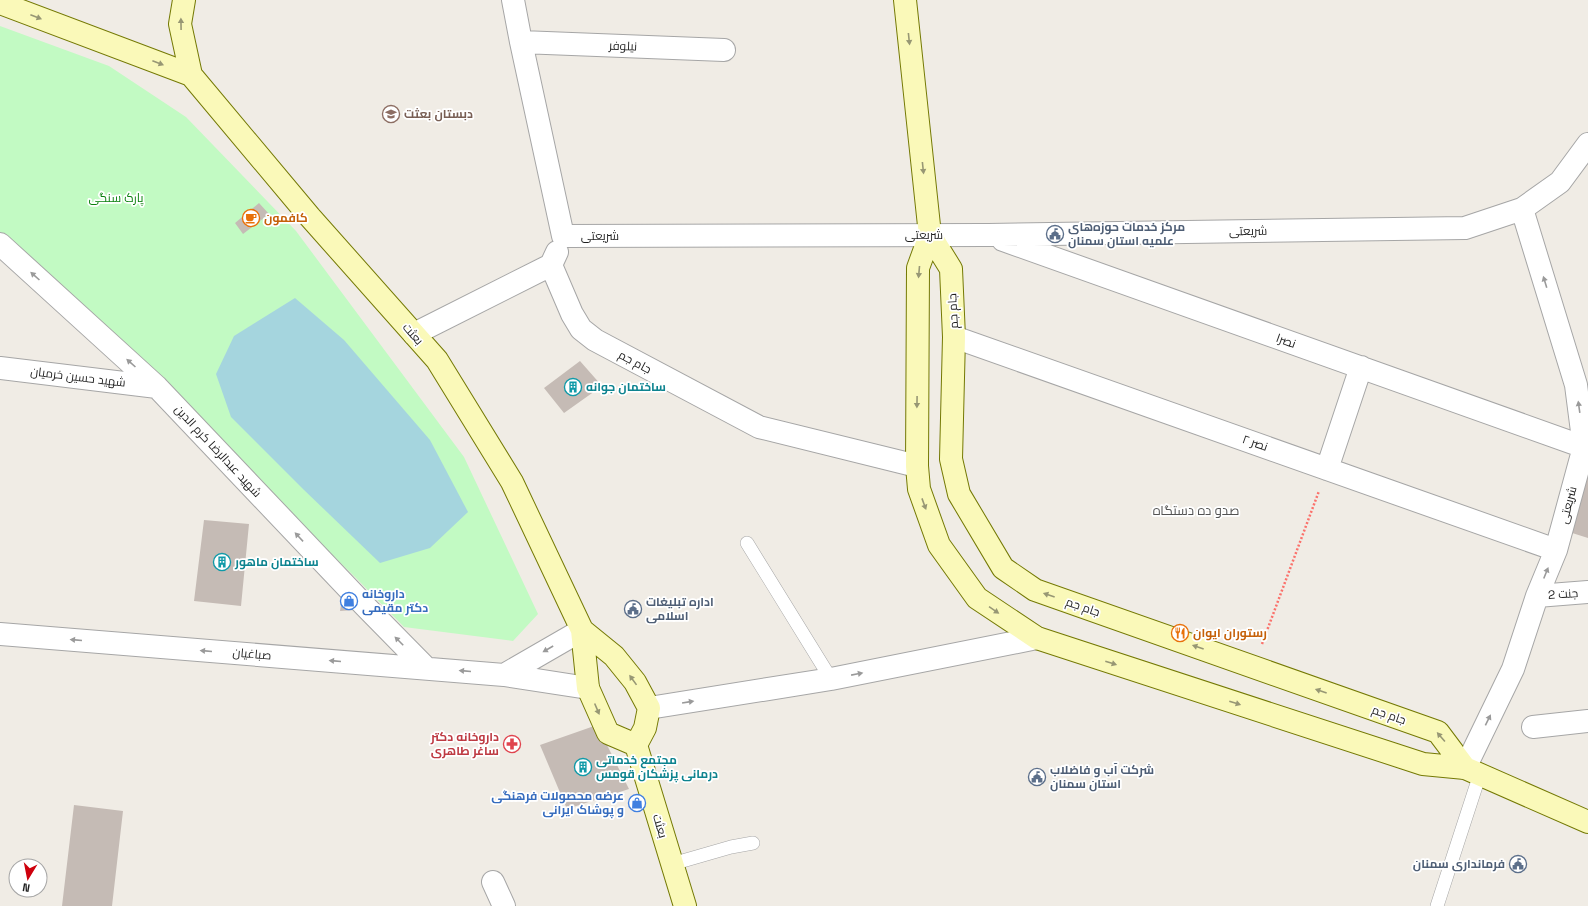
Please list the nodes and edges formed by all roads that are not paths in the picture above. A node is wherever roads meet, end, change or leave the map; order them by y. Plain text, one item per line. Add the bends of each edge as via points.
1 (184, 0) edge
2 (513, 0) edge
3 (905, 0) edge
4 (0, 3) edge
5 (521, 42) junction
6 (724, 50) dead end
7 (191, 75) junction
8 (1588, 144) edge
9 (1522, 209) junction
10 (930, 235) junction
11 (988, 235) junction
12 (563, 236) junction
13 (0, 244) edge
14 (552, 265) junction
15 (414, 334) junction
16 (954, 337) junction
17 (1361, 367) junction
18 (0, 368) edge
19 (1582, 385) edge
20 (157, 386) junction
21 (1584, 447) junction
22 (917, 466) junction
23 (1327, 468) junction
24 (747, 543) dead end
25 (1556, 550) junction
26 (1588, 592) edge
27 (1537, 596) junction
28 (582, 630) junction
29 (0, 634) edge
30 (1037, 638) junction
31 (426, 668) junction
32 (504, 675) junction
33 (831, 679) junction
34 (588, 688) junction
35 (649, 708) junction
36 (1588, 721) edge
37 (1532, 727) dead end
38 (636, 745) junction
39 (1473, 771) junction
40 (1588, 822) edge
41 (754, 843) dead end
42 (672, 864) junction
43 (492, 882) dead end
44 (504, 906) edge
45 (685, 906) edge
46 (1437, 906) edge

7 -> 1 street via 180,24
2 - 5 street, شریعتی
3 -> 10 street, جام جم
4 -> 7 street
5 - 6 street, نیلوفر
5 - 12 street, شریعتی
7 - 15 street, بعثت via 310,217
8 - 9 street, شریعتی via 1560,182
9 - 11 street, شریعتی via 1464,228
19 -> 9 street, شریعتی
10 - 11 street, شریعتی
10 - 12 street, شریعتی
10 - 16 street, جام جم via 951,269
10 -> 22 street, جام جم via 918,268
11 - 17 street, نصرا
12 - 14 street
20 -> 13 street, شهید عبدالرضا کرم الدین
14 - 15 street
14 - 22 street, جام جم via 572,314 581,329 595,340 759,427
15 - 28 street, بعثت via 437,360 512,482
16 - 23 street, نصر ۲
39 -> 16 street, جام جم via 1438,732 1035,590 1003,568 959,494 951,459
17 - 21 street, نصرا
17 - 23 street
18 - 20 street, شهید حسین خرمیان
21 -> 19 street, شریعتی
31 -> 20 street, شهید عبدالرضا کرم الدین via 364,606
21 - 25 street, شریعتی
22 -> 30 street, جام جم via 919,489 939,545 977,598
23 - 25 street, نصر ۲
24 - 33 lane
27 -> 25 street, شریعتی
26 - 27 street, جنت 2
39 -> 27 street, شریعتی via 1513,669
28 -> 32 street
28 - 34 street
35 -> 28 street via 635,682 614,656
31 -> 29 street, صباغیان
33 -> 30 street
30 -> 39 street, جام جم via 1422,764
32 -> 31 street, صباغیان
32 - 34 street, صباغیان
35 -> 33 street
34 -> 38 street via 608,733
35 - 38 street via 645,728
36 - 37 street
38 - 42 street, بعثت
39 - 40 street
39 - 46 lane
41 - 42 lane
42 - 45 street, بعثت
43 - 44 street

